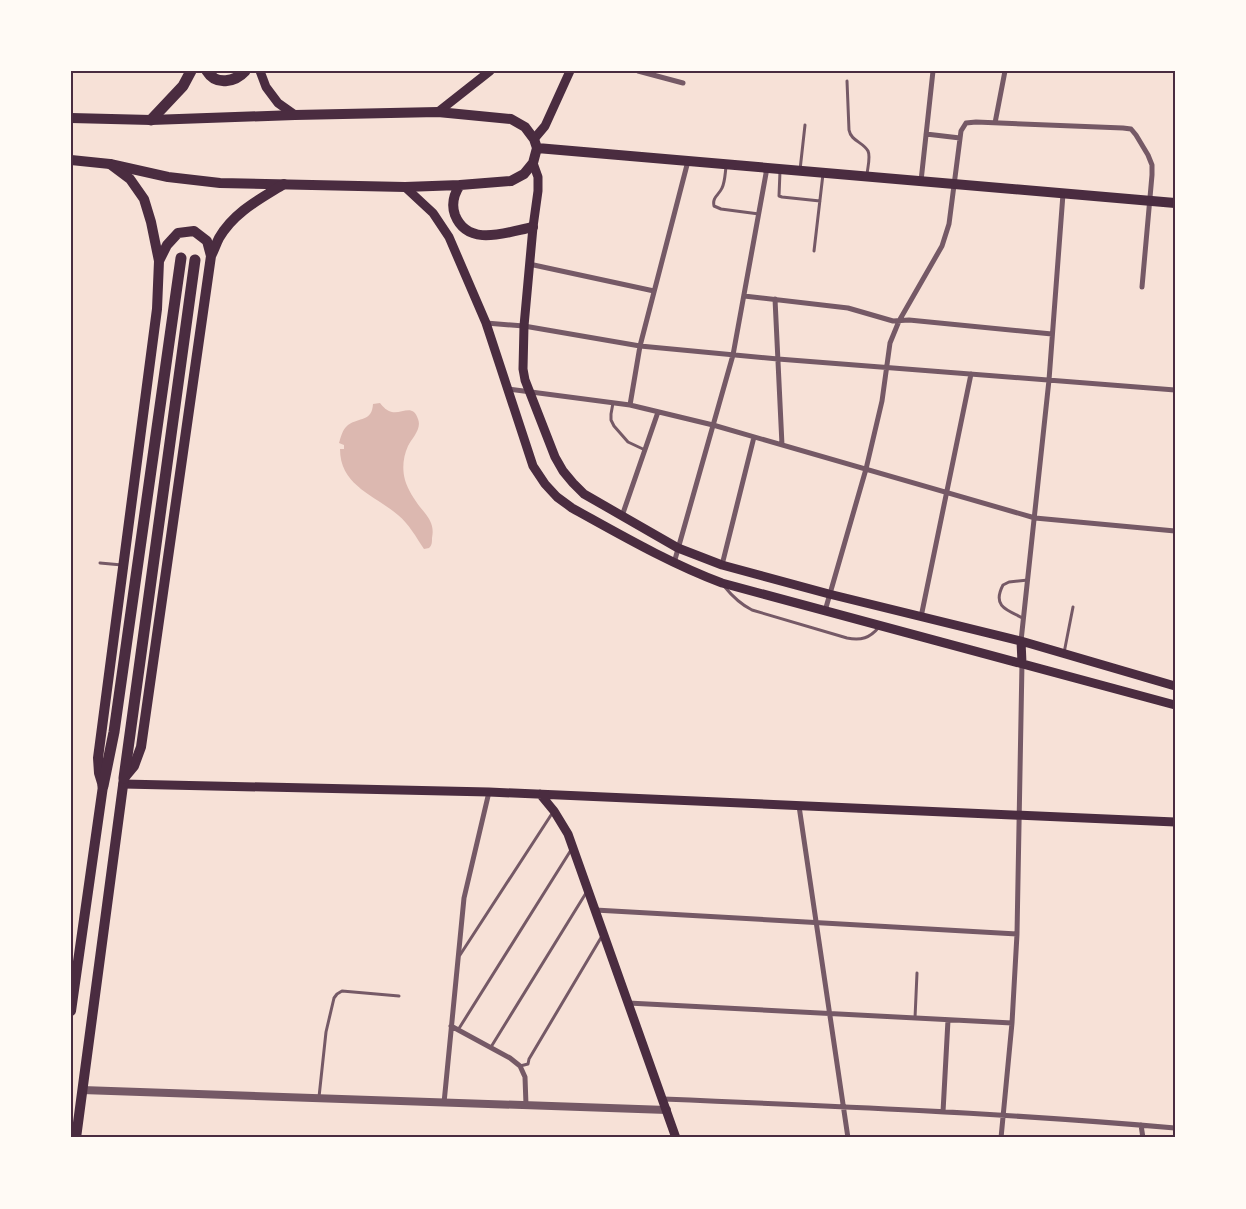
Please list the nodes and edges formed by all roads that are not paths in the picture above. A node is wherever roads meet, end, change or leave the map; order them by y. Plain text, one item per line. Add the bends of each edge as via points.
1 (190, 71) edge
2 (207, 71) edge
3 (245, 71) edge
4 (260, 71) edge
5 (490, 71) edge
6 (570, 71) edge
7 (638, 71) edge
8 (933, 71) edge
9 (1005, 71) edge
10 (847, 81) dead end
11 (683, 83) dead end
12 (438, 112) junction
13 (71, 113) edge
14 (296, 114) junction
15 (71, 118) edge
16 (83, 119) junction
17 (151, 120) junction
18 (995, 123) junction
19 (805, 125) dead end
20 (926, 134) junction
21 (960, 138) junction
22 (536, 143) junction
23 (71, 160) edge
24 (688, 160) junction
25 (533, 163) junction
26 (110, 164) junction
27 (726, 164) junction
28 (768, 167) junction
29 (780, 168) junction
30 (800, 170) junction
31 (824, 172) junction
32 (867, 176) junction
33 (921, 181) junction
34 (284, 184) junction
35 (954, 184) junction
36 (460, 185) junction
37 (406, 187) junction
38 (1063, 193) junction
39 (820, 201) junction
40 (1150, 201) junction
41 (1175, 203) edge
42 (759, 214) junction
43 (533, 227) junction
44 (814, 251) dead end
45 (211, 256) junction
46 (181, 258) dead end
47 (195, 260) dead end
48 (159, 261) junction
49 (530, 264) junction
50 (1142, 287) dead end
51 (654, 291) junction
52 (744, 296) junction
53 (775, 299) junction
54 (898, 321) junction
55 (486, 323) junction
56 (524, 326) junction
57 (1052, 334) junction
58 (640, 346) junction
59 (733, 355) junction
60 (778, 359) junction
61 (886, 367) junction
62 (970, 374) junction
63 (1049, 380) junction
64 (507, 389) junction
65 (1175, 390) edge
66 (528, 391) junction
67 (613, 403) junction
68 (630, 405) junction
69 (658, 412) junction
70 (713, 425) junction
71 (754, 437) junction
72 (782, 445) junction
73 (645, 450) junction
74 (866, 470) junction
75 (946, 492) junction
76 (622, 516) junction
77 (1035, 518) junction
78 (1175, 530) edge
79 (678, 548) junction
80 (674, 563) junction
81 (100, 564) dead end
82 (124, 565) junction
83 (722, 565) junction
84 (1028, 580) junction
85 (722, 583) junction
86 (829, 594) junction
87 (1073, 607) dead end
88 (824, 611) junction
89 (921, 617) junction
90 (1024, 618) junction
91 (879, 626) junction
92 (1021, 641) junction
93 (1064, 653) junction
94 (1022, 663) junction
95 (1175, 686) edge
96 (1175, 705) edge
97 (124, 781) junction
98 (103, 786) junction
99 (489, 792) junction
100 (540, 794) junction
101 (799, 806) junction
102 (554, 811) junction
103 (1019, 815) junction
104 (1175, 822) edge
105 (573, 847) junction
106 (588, 889) junction
107 (596, 910) junction
108 (816, 922) junction
109 (604, 933) junction
110 (1017, 934) junction
111 (458, 958) junction
112 (917, 973) dead end
113 (399, 996) dead end
114 (628, 1003) junction
115 (71, 1011) edge
116 (829, 1013) junction
117 (914, 1018) junction
118 (948, 1020) junction
119 (1012, 1023) junction
120 (451, 1026) junction
121 (458, 1030) junction
122 (491, 1048) junction
123 (520, 1066) junction
124 (82, 1090) junction
125 (319, 1098) junction
126 (663, 1100) junction
127 (444, 1103) junction
128 (526, 1106) junction
129 (843, 1106) junction
130 (667, 1110) junction
131 (943, 1112) junction
132 (1003, 1115) junction
133 (1141, 1125) junction
134 (1175, 1128) edge
135 (76, 1138) edge
136 (676, 1138) edge
137 (848, 1138) edge
138 (1001, 1138) edge
139 (1143, 1138) edge

1 - 17 highway via 178,93
2 - 3 highway via 218,80 228,82
4 - 14 main road via 266,87 278,103
5 - 12 main road
6 - 22 main road
7 - 11 street
8 - 20 street
9 - 18 street
10 - 32 lane via 849,130 869,154
12 - 14 main road
12 - 22 main road via 511,119 525,126
13 - 16 main road
14 - 17 main road
15 - 16 main road
16 - 17 main road
18 - 21 street via 966,123
18 - 40 street via 1131,129 1152,165
19 - 30 lane
20 - 21 street
20 - 33 street
21 - 35 street
22 - 24 main road
22 - 25 main road
23 - 26 main road
24 - 27 main road
24 - 51 street
25 - 36 main road via 512,181
25 - 43 main road via 539,183
26 - 34 main road via 220,182
26 - 48 main road via 130,179 144,199
27 - 28 main road
27 - 42 lane via 724,184 714,206
28 - 29 main road
28 - 42 street
29 - 30 main road
29 - 39 lane via 779,196
30 - 31 main road
31 - 32 main road
31 - 39 lane
32 - 33 main road
33 - 35 main road
34 - 37 main road
34 - 45 main road via 242,210 218,239
35 - 38 main road
35 - 54 street via 949,224 942,246
36 - 37 main road
36 - 43 main road via 454,198 454,212 468,231 491,236
37 - 55 main road via 433,213 449,237
38 - 40 main road
38 - 57 street
39 - 44 lane
40 - 41 main road
40 - 50 street
42 - 52 street
43 - 49 main road
45 - 48 main road via 208,241 194,231 178,233 167,244
45 - 97 main road via 141,747
46 - 98 highway via 114,732
47 - 97 highway
48 - 82 main road via 157,309
49 - 51 street
49 - 56 main road
51 - 58 street
52 - 53 street
52 - 59 street
53 - 54 street via 848,308
53 - 60 street
54 - 57 street
54 - 61 street
55 - 56 street
55 - 64 main road
56 - 58 street
56 - 66 main road via 523,369
57 - 63 street
58 - 59 street
58 - 68 street
59 - 60 street
59 - 70 street
60 - 61 street
60 - 72 street
61 - 62 street
61 - 74 street via 882,401
62 - 63 street
62 - 75 street
63 - 65 street
63 - 77 street
64 - 66 street
64 - 80 main road via 533,466 544,484 572,508
66 - 67 street
66 - 76 main road via 563,471 584,494
67 - 68 street
67 - 73 lane via 611,420 614,426 628,442
68 - 69 street
69 - 70 street
69 - 73 street
70 - 71 street
70 - 79 street
71 - 72 street
71 - 83 street
72 - 74 street
73 - 76 street
74 - 75 street
74 - 86 street
75 - 77 street
75 - 89 street
76 - 79 main road
77 - 78 street
77 - 84 street
79 - 80 street
79 - 83 main road
80 - 85 main road
81 - 82 lane
82 - 98 main road via 98,758
83 - 86 main road
84 - 90 street
84 - 90 lane via 1009,582 999,593 999,602 1006,610
85 - 88 main road
85 - 91 lane via 734,598 752,610 854,640 868,637
86 - 88 street
86 - 89 main road
87 - 93 lane
88 - 91 main road
89 - 92 main road
90 - 92 street
91 - 94 main road
92 - 93 main road
92 - 94 main road
93 - 95 main road
94 - 96 main road
94 - 103 street
97 - 99 main road
97 - 124 main road
98 - 115 main road
99 - 100 main road
99 - 111 street via 464,898
100 - 101 main road
100 - 102 main road
101 - 103 main road
101 - 108 street
102 - 105 main road
102 - 111 lane
103 - 104 main road
103 - 110 street
105 - 106 main road
105 - 121 lane
106 - 107 main road
106 - 122 lane
107 - 108 street
107 - 109 main road
108 - 110 street
108 - 116 street
109 - 114 main road
109 - 123 lane via 528,1064
110 - 119 street
111 - 120 street
112 - 117 lane
113 - 125 lane via 337,994 326,1032
114 - 116 street
114 - 126 main road
116 - 117 street
116 - 129 street
117 - 118 street
118 - 119 street
118 - 131 street
119 - 132 street
120 - 121 street
120 - 127 street
121 - 122 street
122 - 123 street
123 - 128 street via 525,1077
124 - 125 street
124 - 135 main road
125 - 127 street
126 - 129 street
126 - 130 main road
127 - 128 street
128 - 130 street
129 - 131 street
129 - 137 street
130 - 136 main road
131 - 132 street
132 - 133 street
132 - 138 street
133 - 134 street
133 - 139 street

